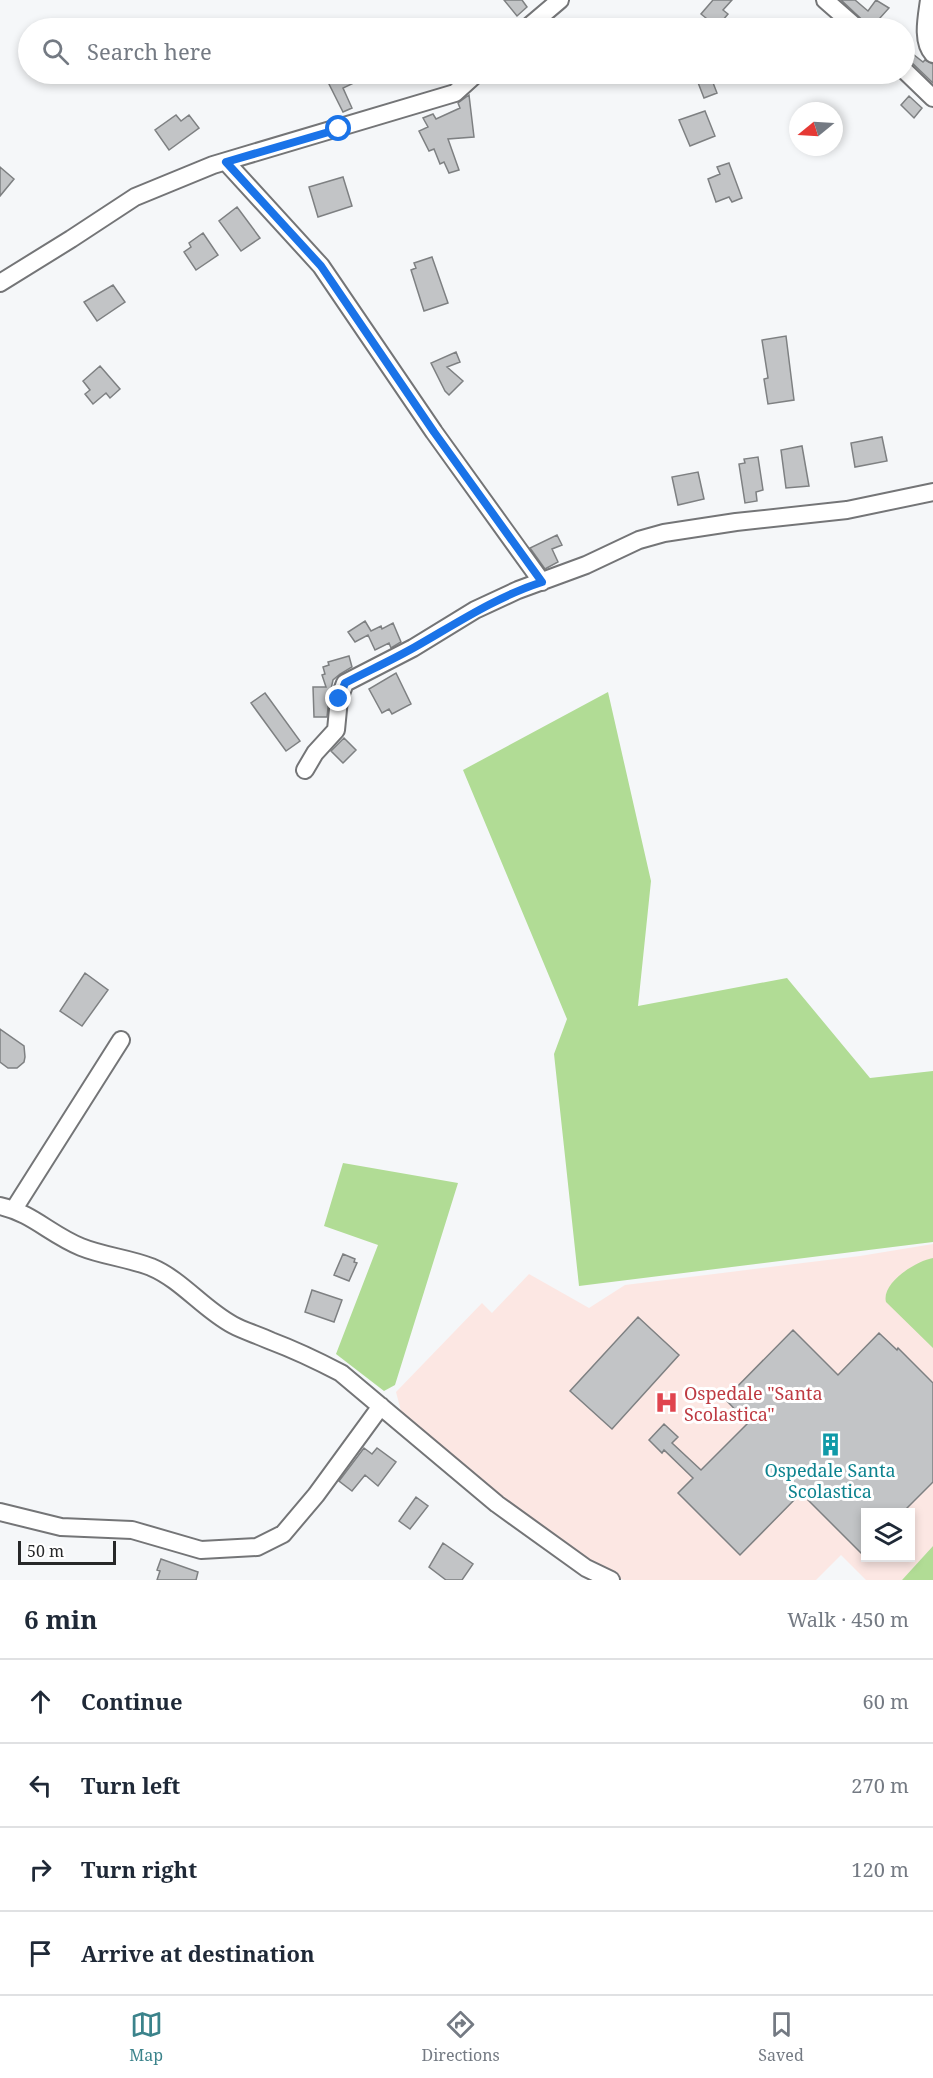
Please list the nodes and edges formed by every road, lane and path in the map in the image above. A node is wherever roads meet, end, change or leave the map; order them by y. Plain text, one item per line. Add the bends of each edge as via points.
1 (560, 0) edge
2 (825, 0) edge
3 (928, 0) edge
4 (539, 18) edge
5 (845, 18) edge
6 (933, 54) edge
7 (915, 81) edge
8 (465, 84) edge
9 (933, 98) edge
10 (226, 162) junction
11 (0, 283) edge
12 (933, 492) edge
13 (542, 582) junction
14 (305, 770) dead end
15 (121, 1040) dead end
16 (7, 1208) edge
17 (381, 1406) junction
18 (0, 1512) edge
19 (611, 1580) edge

1 - 4 street
2 - 5 street
3 - 6 street via 925,28
7 - 9 street
8 - 10 street via 455,93
10 - 11 street via 135,196
10 - 13 street via 321,266
12 - 13 street via 847,510 664,533
13 - 14 street via 475,610 345,683 336,730
15 - 16 street
16 - 17 street via 36,1220 82,1248 153,1268 234,1326 320,1362
17 - 18 street via 283,1534 257,1547 201,1550 132,1530 61,1527
17 - 19 street via 497,1504 586,1568

